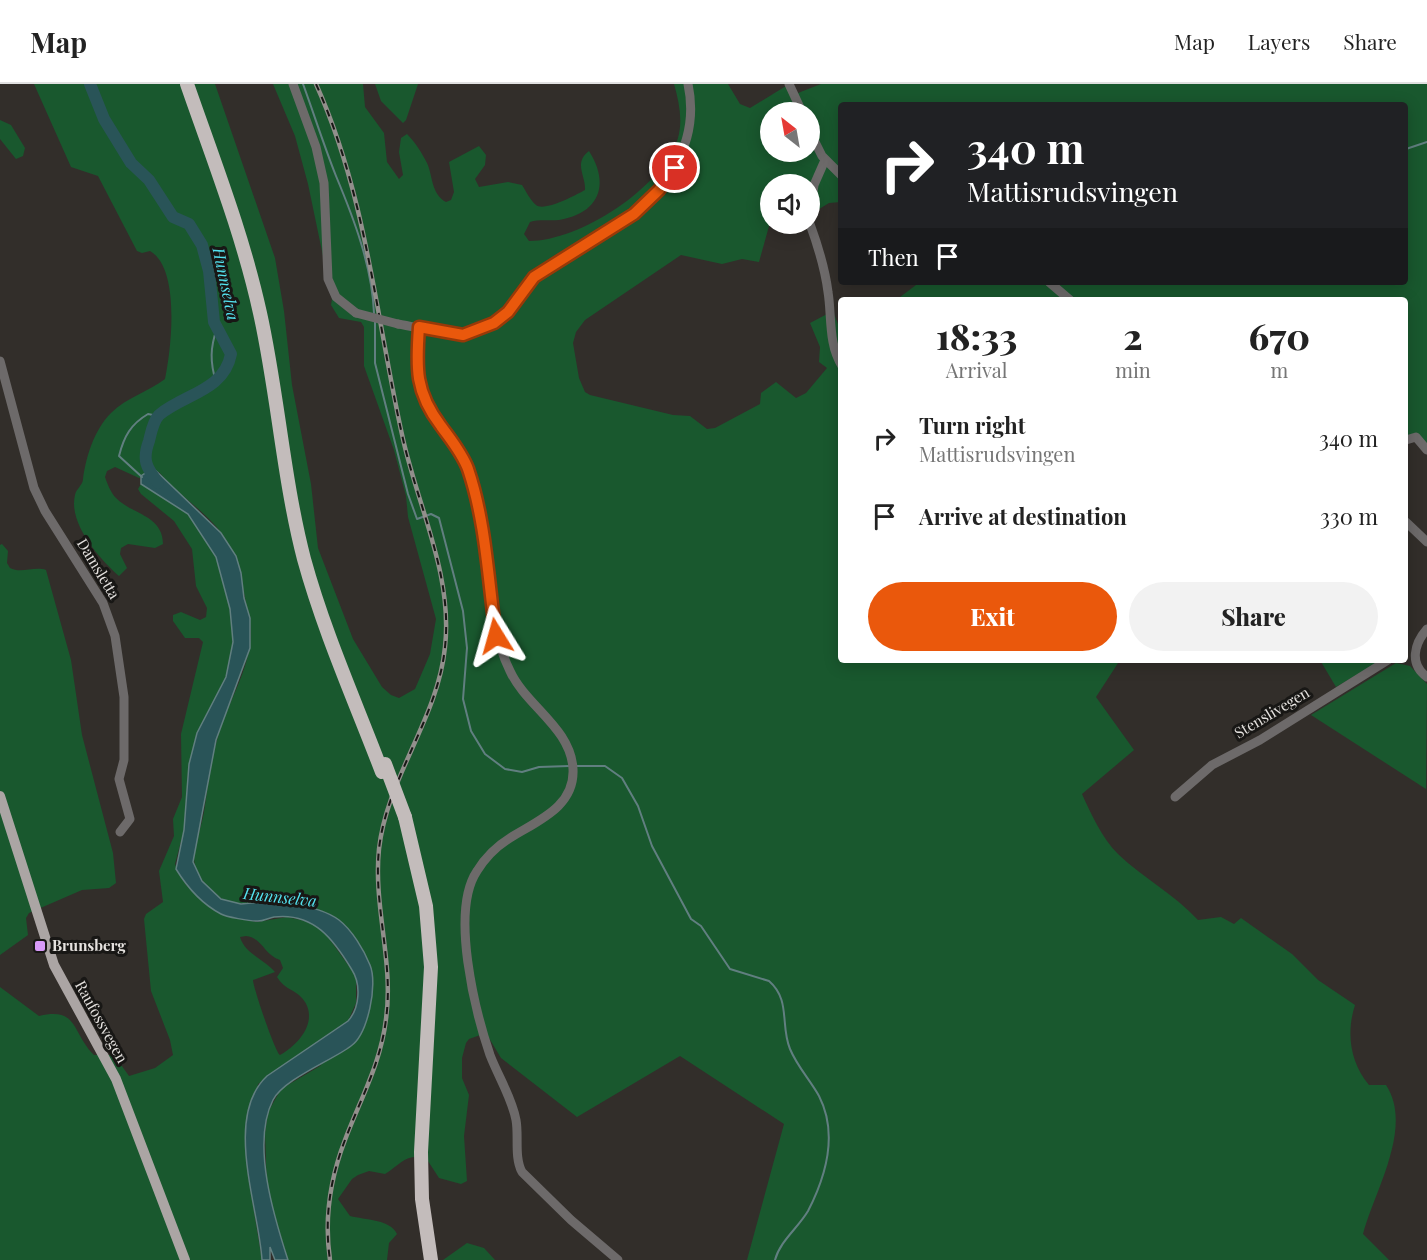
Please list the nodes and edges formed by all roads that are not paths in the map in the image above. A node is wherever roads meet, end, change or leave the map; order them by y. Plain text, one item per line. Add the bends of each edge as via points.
1 (187, 84) edge
2 (193, 84) edge
3 (293, 84) edge
4 (688, 84) edge
5 (789, 84) edge
6 (797, 102) edge
7 (820, 151) edge
8 (825, 160) junction
9 (838, 172) edge
10 (819, 174) edge
11 (813, 234) edge
12 (1052, 285) edge
13 (1066, 297) edge
14 (419, 327) junction
15 (838, 360) edge
16 (0, 361) edge
17 (1408, 438) edge
18 (1427, 450) edge
19 (1408, 524) edge
20 (1427, 542) edge
21 (1427, 629) edge
22 (1410, 653) edge
23 (1383, 663) edge
24 (1427, 678) edge
25 (383, 768) junction
26 (0, 796) edge
27 (1175, 797) dead end
28 (403, 820) junction
29 (120, 832) dead end
30 (184, 1260) edge
31 (424, 1260) edge
32 (431, 1260) edge
33 (618, 1260) edge

1 - 25 highway via 252,278 304,557 330,642
2 - 25 highway via 258,279 312,563
3 - 14 street, bridge via 316,147 324,183 328,279 336,297 357,313
4 - 14 street via 690,109 685,146 659,190 634,214 534,277 508,312 494,323 463,335
5 - 6 street
7 - 8 street
8 - 9 street
8 - 10 street
11 - 15 street via 822,259
12 - 13 street
14 - 33 street via 419,387 436,420 459,451 474,490 496,636 510,672 526,698 561,736 573,768 571,785 560,805 493,852 476,872 468,891 465,943 481,1022 516,1121 519,1167 571,1220
16 - 29 street, Damsletta via 34,488 103,603 115,636 124,697 124,760 118,778 130,819
17 - 18 street
19 - 20 street
21 - 22 street
22 - 24 street
23 - 27 street, Stenslivegen via 1218,761
25 - 28 highway
26 - 30 main road, Raufossvegen via 54,965 116,1079
28 - 31 highway via 417,886 425,969 414,1144 415,1199
28 - 32 highway via 426,906 431,968 421,1152 422,1199

